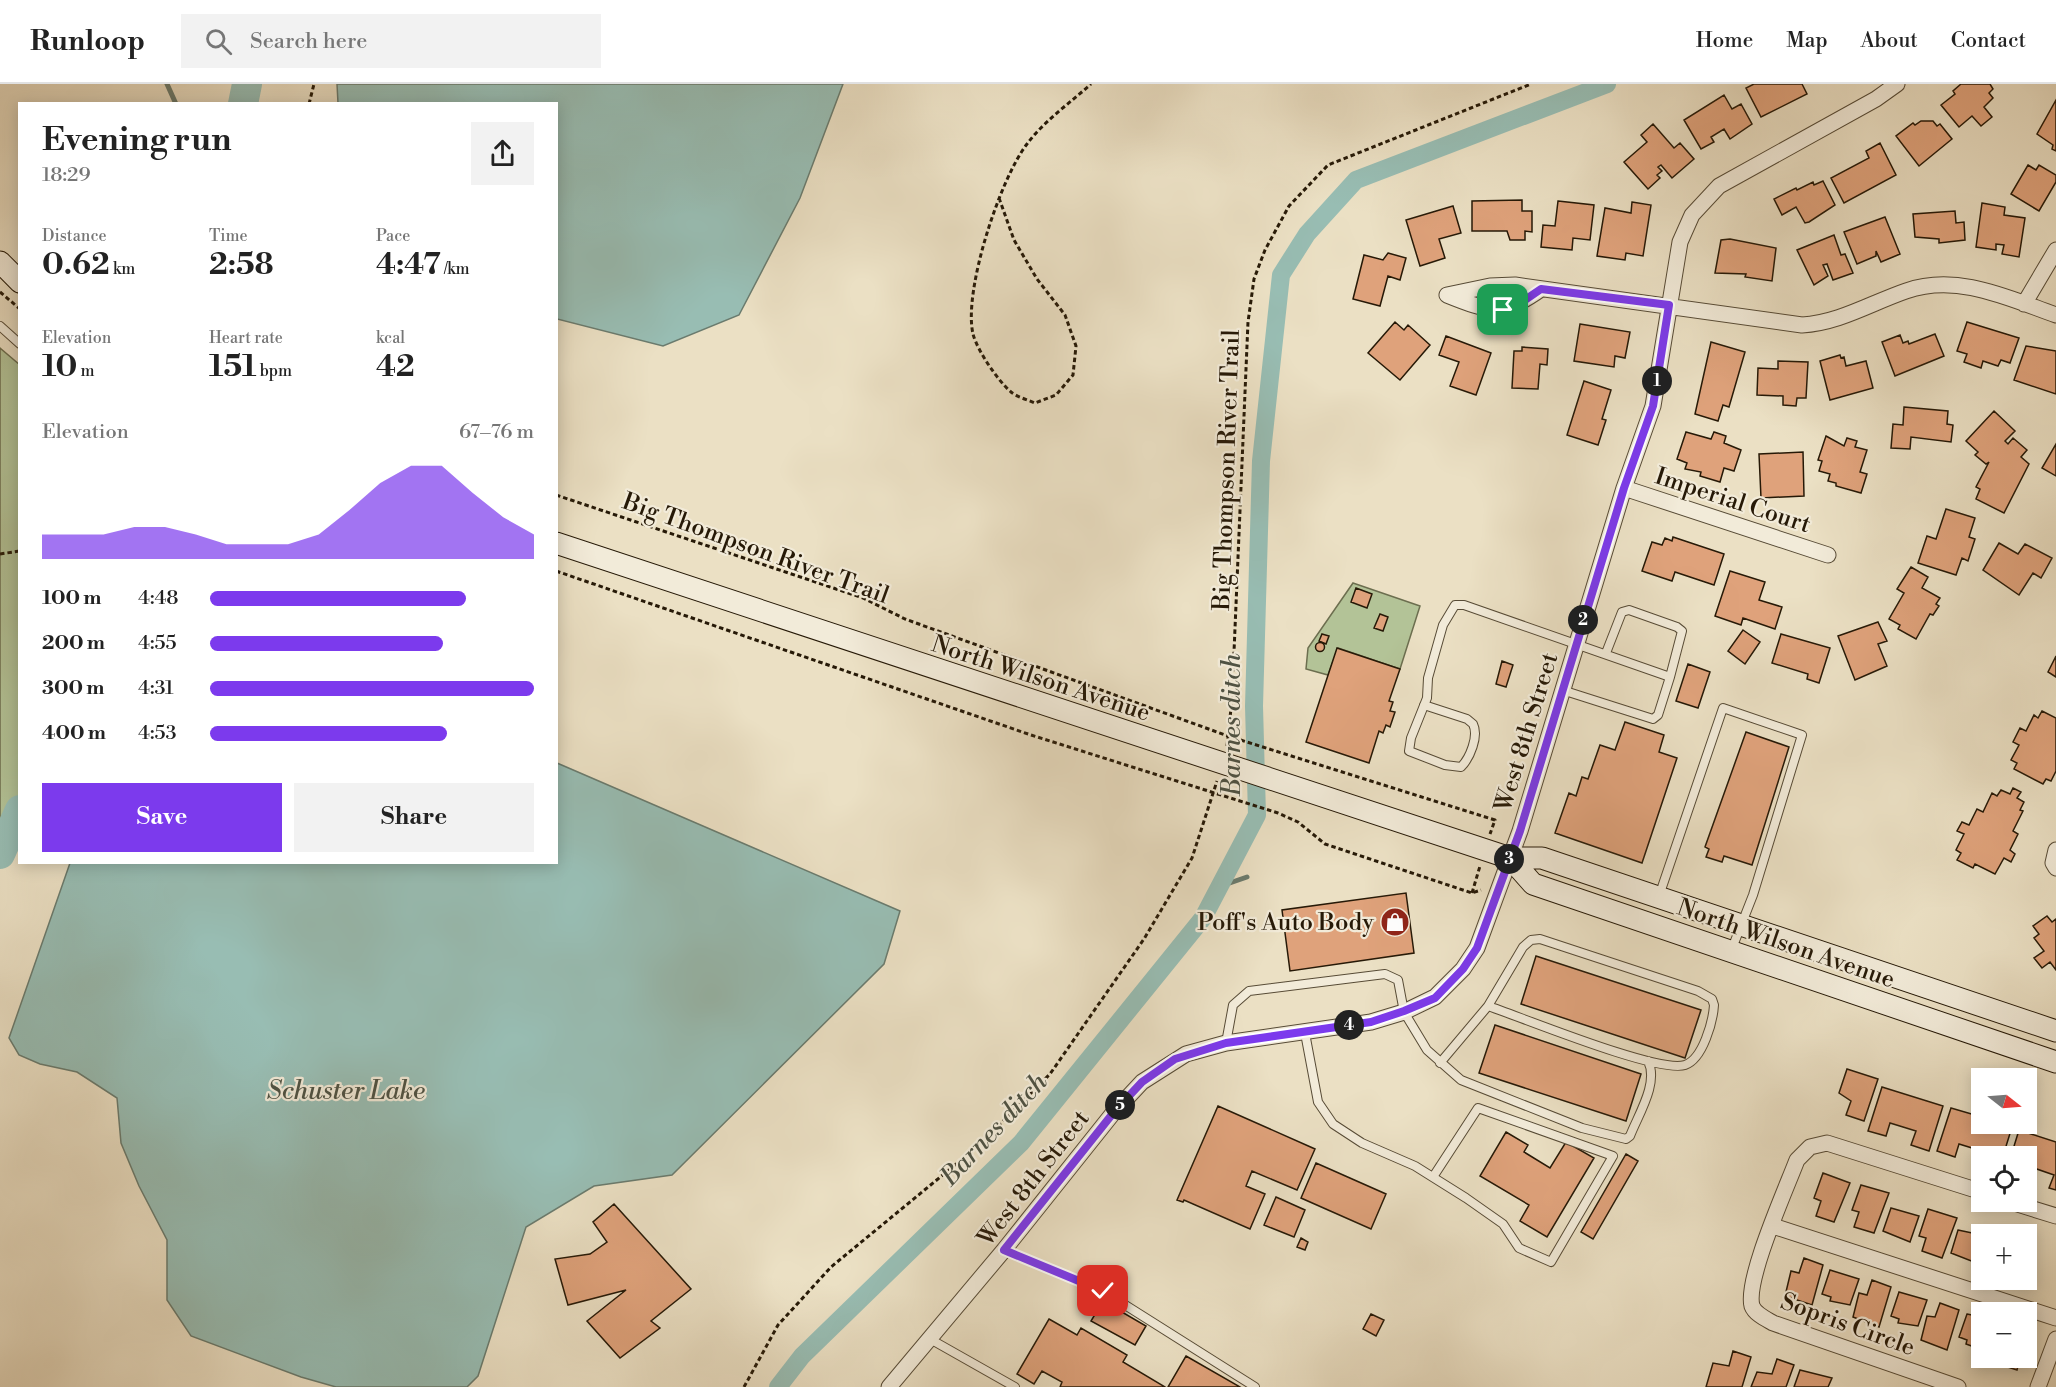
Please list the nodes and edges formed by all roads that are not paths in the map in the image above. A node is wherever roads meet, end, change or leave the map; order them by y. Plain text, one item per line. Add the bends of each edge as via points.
1 (1896, 84) edge
2 (2056, 250) edge
3 (0, 262) edge
4 (18, 280) edge
5 (1541, 289) junction
6 (2024, 304) junction
7 (1669, 305) junction
8 (2056, 315) edge
9 (0, 326) edge
10 (18, 342) edge
11 (1624, 488) junction
12 (558, 544) edge
13 (1828, 555) dead end
14 (1576, 643) junction
15 (1606, 653) junction
16 (1670, 676) junction
17 (1562, 690) junction
18 (1424, 705) junction
19 (2056, 850) edge
20 (1510, 858) junction
21 (2056, 868) edge
22 (1658, 898) junction
23 (1741, 925) junction
24 (1731, 951) junction
25 (1488, 1006) junction
26 (1404, 1011) junction
27 (2056, 1031) edge
28 (1305, 1032) junction
29 (1226, 1043) junction
30 (1648, 1061) junction
31 (2056, 1062) edge
32 (1440, 1063) junction
33 (1433, 1178) junction
34 (1971, 1189) edge
35 (2037, 1210) edge
36 (2056, 1216) edge
37 (1773, 1226) junction
38 (1004, 1250) junction
39 (2056, 1318) edge
40 (930, 1339) junction
41 (2056, 1339) edge
42 (889, 1387) edge
43 (1014, 1387) edge
44 (1255, 1387) edge
45 (1958, 1387) edge
46 (2038, 1387) edge

1 - 7 street, West 8th Street via 1710,194 1692,215 1680,242
2 - 6 street
3 - 4 main road
5 - 5 street via 1490,285 1447,296 1479,309 1503,310
5 - 7 street
6 - 7 street via 1970,287 1934,285 1905,291 1850,314 1802,325
6 - 8 street
7 - 11 street, West 8th Street via 1653,406
9 - 10 lane
11 - 13 street, Imperial Court
11 - 14 street, West 8th Street
12 - 20 main road, North Wilson Avenue
14 - 15 lane
14 - 17 street, West 8th Street
14 - 18 lane via 1455,605 1443,625
15 - 16 lane
15 - 16 lane via 1622,612 1629,609 1682,631
16 - 17 lane via 1658,715 1653,719
17 - 20 street, West 8th Street
18 - 18 lane via 1409,752 1461,767 1474,739 1473,724
19 - 21 street
20 - 22 main road, North Wilson Avenue via 1542,858
20 - 24 main road, North Wilson Avenue via 1533,884
20 - 26 street, West 8th Street via 1477,948 1463,969 1435,998
22 - 23 main road, North Wilson Avenue
22 - 23 lane via 1724,708 1802,735
23 - 24 lane
23 - 27 main road, North Wilson Avenue
24 - 31 main road, North Wilson Avenue
25 - 30 lane
25 - 30 lane via 1523,946 1540,939 1712,999 1713,1012 1703,1045 1693,1061 1678,1066
25 - 32 lane
26 - 28 street, West 8th Street via 1371,1022
26 - 29 lane via 1398,981 1385,974 1249,991 1233,1005
26 - 32 lane via 1427,1050
28 - 29 street, West 8th Street
28 - 33 lane via 1318,1102 1333,1124
29 - 38 street, West 8th Street via 1186,1054 1142,1082
30 - 32 lane via 1650,1083 1626,1139 1582,1128 1461,1080
33 - 33 lane via 1503,1224 1519,1248 1551,1262 1612,1156 1478,1108
34 - 37 street, Sopris Circle via 1827,1143 1810,1148 1797,1160
35 - 36 street
37 - 39 street
37 - 45 street, Sopris Circle via 1752,1282 1752,1306 1756,1313 1773,1323
38 - 40 street, West 8th Street
38 - 44 lane via 1103,1291
40 - 42 street, West 8th Street
40 - 43 lane
41 - 46 street

